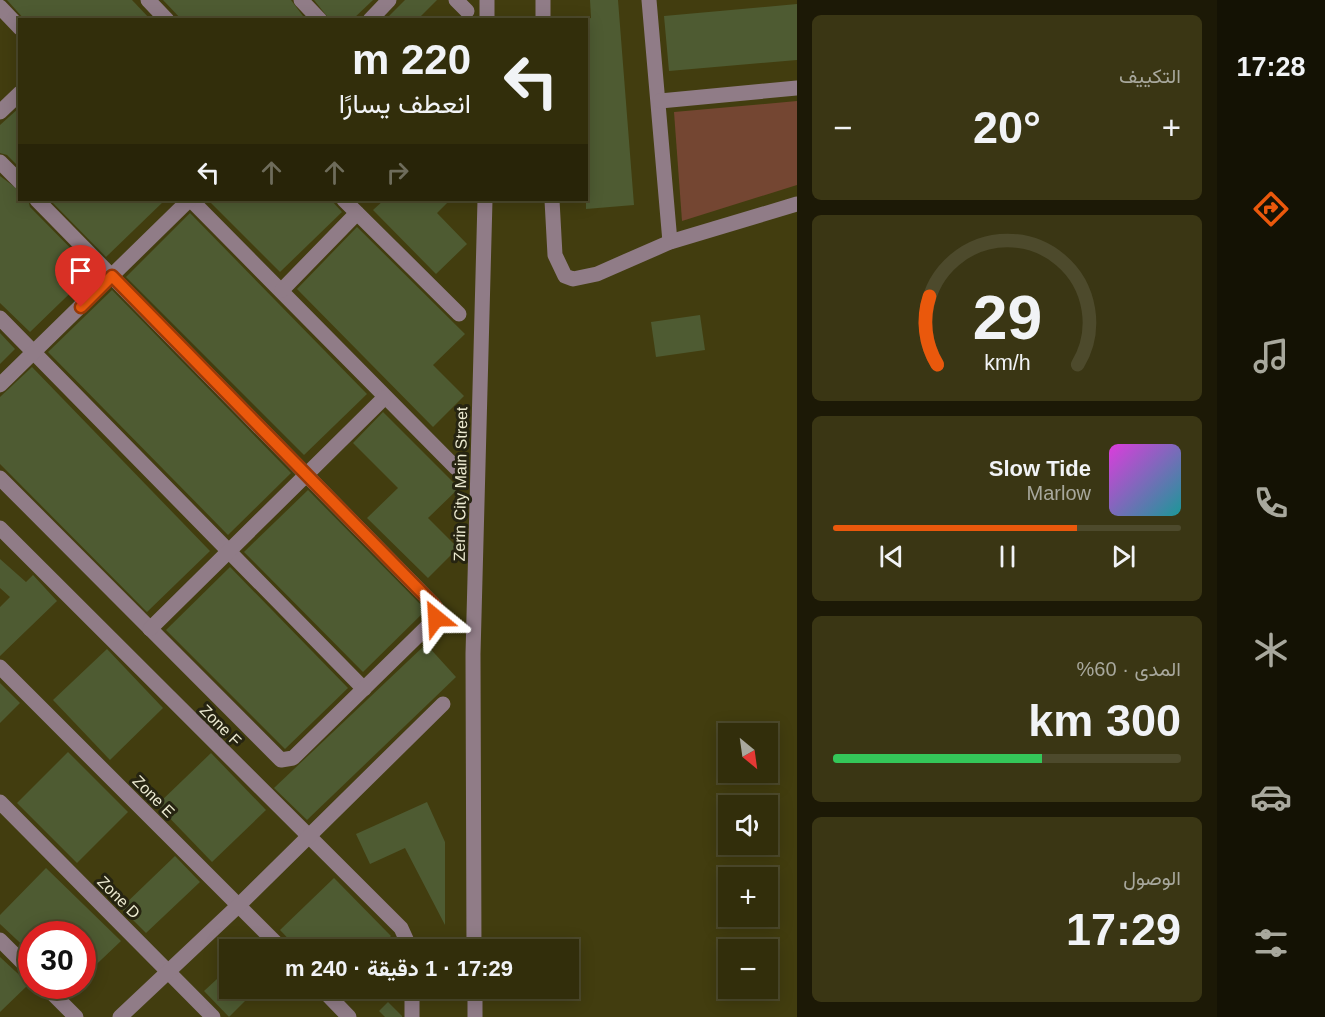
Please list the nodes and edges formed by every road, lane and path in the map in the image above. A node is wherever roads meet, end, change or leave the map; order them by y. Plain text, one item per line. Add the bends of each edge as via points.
1 (148, 0) edge
2 (301, 0) edge
3 (389, 0) edge
4 (487, 0) edge
5 (543, 0) edge
6 (649, 0) edge
7 (0, 7) edge
8 (165, 18) edge
9 (318, 18) edge
10 (372, 18) edge
11 (487, 18) edge
12 (543, 18) edge
13 (18, 26) edge
14 (797, 88) edge
15 (18, 95) edge
16 (660, 101) junction
17 (0, 112) edge
18 (0, 162) edge
19 (18, 180) edge
20 (38, 201) edge
21 (189, 201) edge
22 (191, 201) edge
23 (345, 201) edge
24 (485, 201) edge
25 (552, 201) edge
26 (797, 204) edge
27 (357, 213) junction
28 (670, 242) junction
29 (112, 276) junction
30 (282, 290) junction
31 (459, 314) dead end
32 (0, 318) edge
33 (34, 353) junction
34 (0, 385) edge
35 (384, 398) junction
36 (456, 468) dead end
37 (304, 474) junction
38 (0, 478) edge
39 (0, 528) edge
40 (227, 550) junction
41 (150, 629) junction
42 (0, 667) edge
43 (364, 689) junction
44 (442, 704) dead end
45 (0, 802) edge
46 (307, 838) junction
47 (239, 905) junction
48 (272, 939) edge
49 (406, 939) edge
50 (474, 939) edge
51 (0, 940) edge
52 (18, 958) edge
53 (168, 971) junction
54 (58, 999) edge
55 (332, 999) edge
56 (412, 999) edge
57 (474, 999) edge
58 (76, 1017) edge
59 (120, 1017) edge
60 (213, 1017) edge
61 (349, 1017) edge
62 (412, 1017) edge
63 (475, 1017) edge

1 - 8 street
2 - 9 street
3 - 10 street
4 - 11 street
5 - 12 street
6 - 16 street
7 - 13 street
14 - 16 street
15 - 17 street
16 - 28 street
18 - 19 street
20 - 29 street
21 - 29 street
22 - 30 street
23 - 27 street
24 - 50 street, Zerin City Main Street via 474,654
25 - 28 street via 555,255 565,276 573,279 597,274
26 - 28 street
27 - 30 street
27 - 31 street
29 - 33 street
29 - 37 street
30 - 35 street
32 - 33 street
33 - 34 street
33 - 40 street
35 - 36 street
35 - 37 street
37 - 40 street
37 - 43 street via 438,611 431,626
38 - 41 street
39 - 46 street, Zone F
40 - 41 street
40 - 43 street
41 - 43 street via 284,761 293,758
42 - 47 street, Zone E
44 - 46 street
45 - 53 street, Zone D
46 - 47 street
46 - 49 street, Zone F via 401,928
47 - 48 street, Zone E
47 - 53 street
51 - 52 street
53 - 59 street
53 - 60 street, Zone D
54 - 58 street
55 - 61 street
56 - 62 street
57 - 63 street

